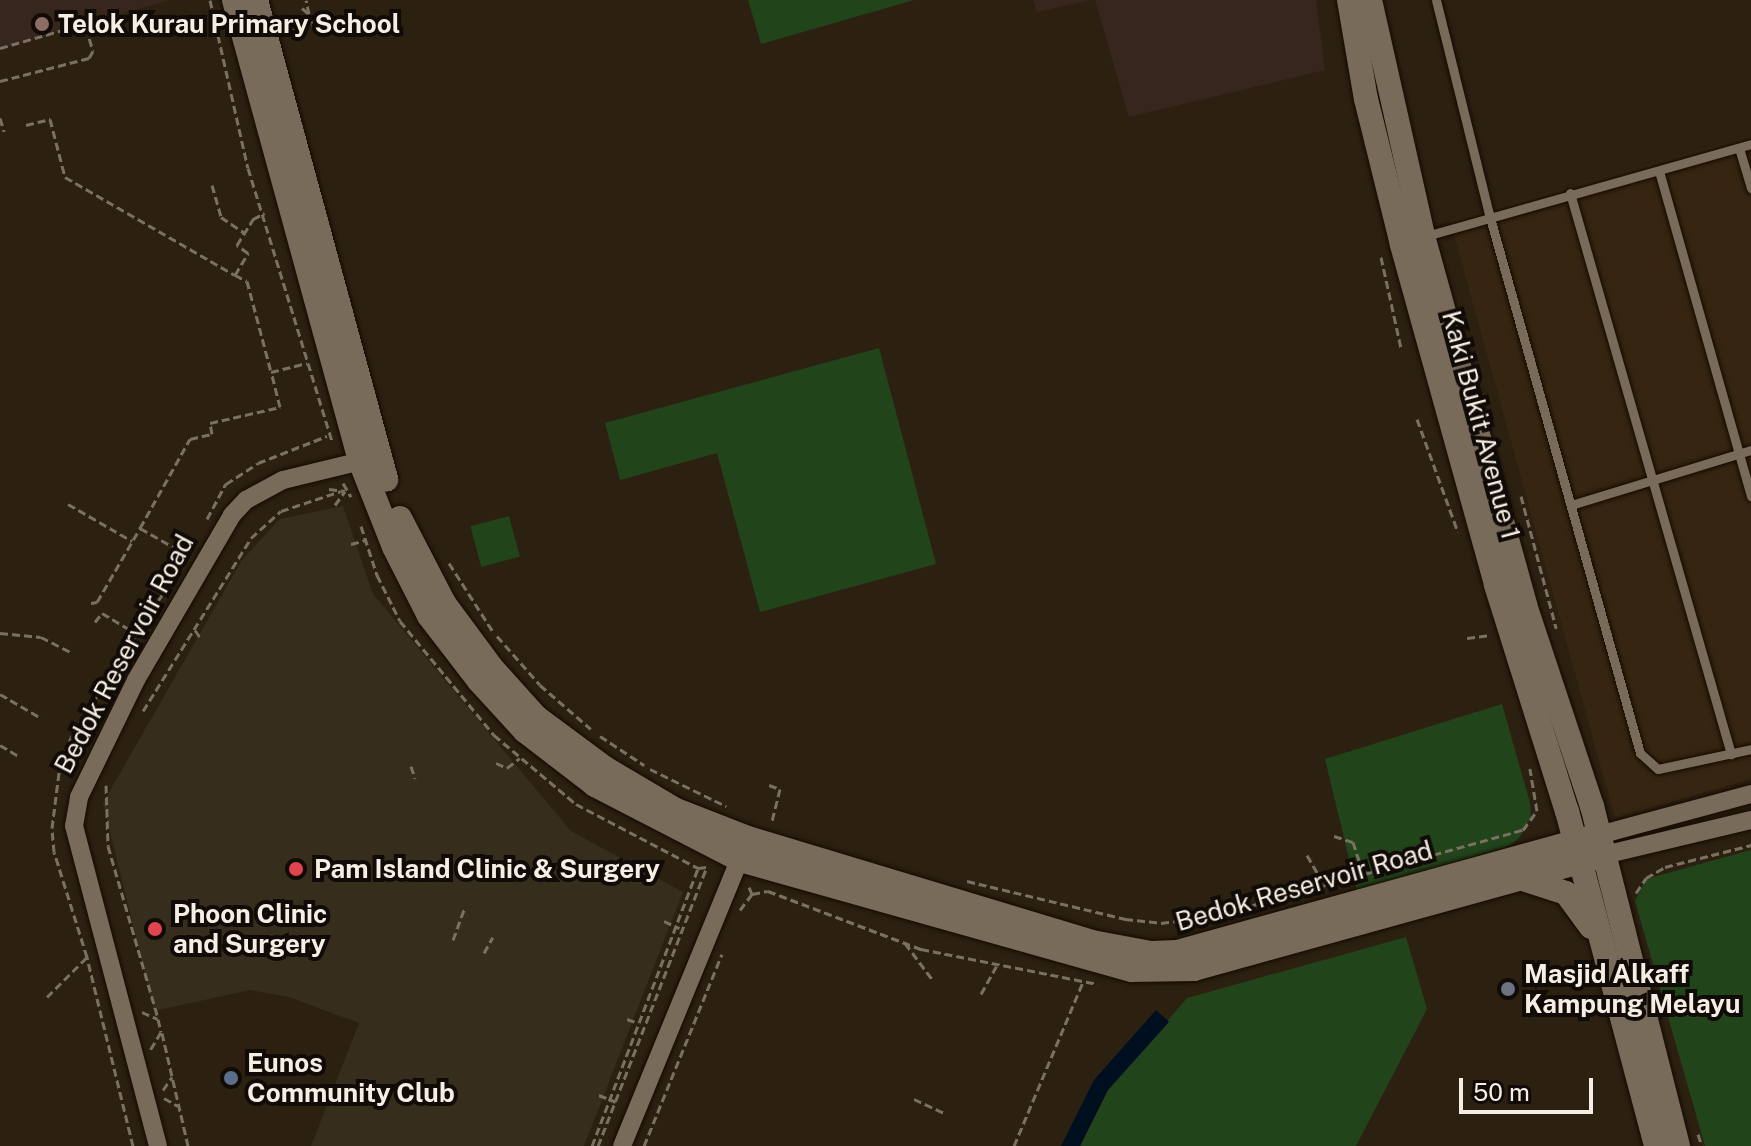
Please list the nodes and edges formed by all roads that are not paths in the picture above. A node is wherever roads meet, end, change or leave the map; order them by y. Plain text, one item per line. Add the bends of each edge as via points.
1 (234, 0) edge
2 (256, 0) edge
3 (1349, 0) edge
4 (1370, 0) edge
5 (1436, 0) edge
6 (1751, 144) edge
7 (1739, 148) junction
8 (1659, 171) junction
9 (1751, 188) edge
10 (1570, 193) junction
11 (1489, 214) junction
12 (1423, 236) junction
13 (322, 280) junction
14 (1751, 450) edge
15 (1739, 454) junction
16 (368, 459) junction
17 (1652, 480) junction
18 (1751, 496) edge
19 (1571, 505) junction
20 (1751, 749) edge
21 (1731, 754) junction
22 (1751, 794) edge
23 (1751, 820) edge
24 (1589, 847) junction
25 (745, 860) junction
26 (1516, 877) junction
27 (1605, 949) junction
28 (158, 1146) edge
29 (622, 1146) edge
30 (1656, 1146) edge
31 (1678, 1146) edge

1 - 13 main road, Bedok Reservoir Road
2 - 13 main road, Bedok Reservoir Road
3 - 24 main road, Kaki Bukit Avenue 1 via 1402,245 1496,585
4 - 12 main road, Kaki Bukit Avenue 1
5 - 11 lane
6 - 7 lane
7 - 8 lane
7 - 9 lane
8 - 10 lane
8 - 15 lane
10 - 11 lane
10 - 17 lane
11 - 12 lane
11 - 19 lane
12 - 24 main road, Kaki Bukit Avenue 1
13 - 16 main road, Bedok Reservoir Road
14 - 15 lane
15 - 17 lane
15 - 18 lane
16 - 25 main road, Bedok Reservoir Road via 394,547 429,616 525,731 595,785
16 - 28 street, Bedok Reservoir Road via 283,480 246,500 196,560 92,761 74,826
17 - 19 lane
17 - 21 lane
19 - 21 lane via 1640,753 1658,769
20 - 21 lane
22 - 24 street
23 - 24 street
24 - 25 main road, Bedok Reservoir Road via 1177,952 1151,953
24 - 26 main road, Bedok Reservoir Road
24 - 27 main road
24 - 31 main road
25 - 26 main road, Bedok Reservoir Road via 1105,966 1162,971 1217,963
25 - 29 street
26 - 27 main road via 1566,893
27 - 30 main road

